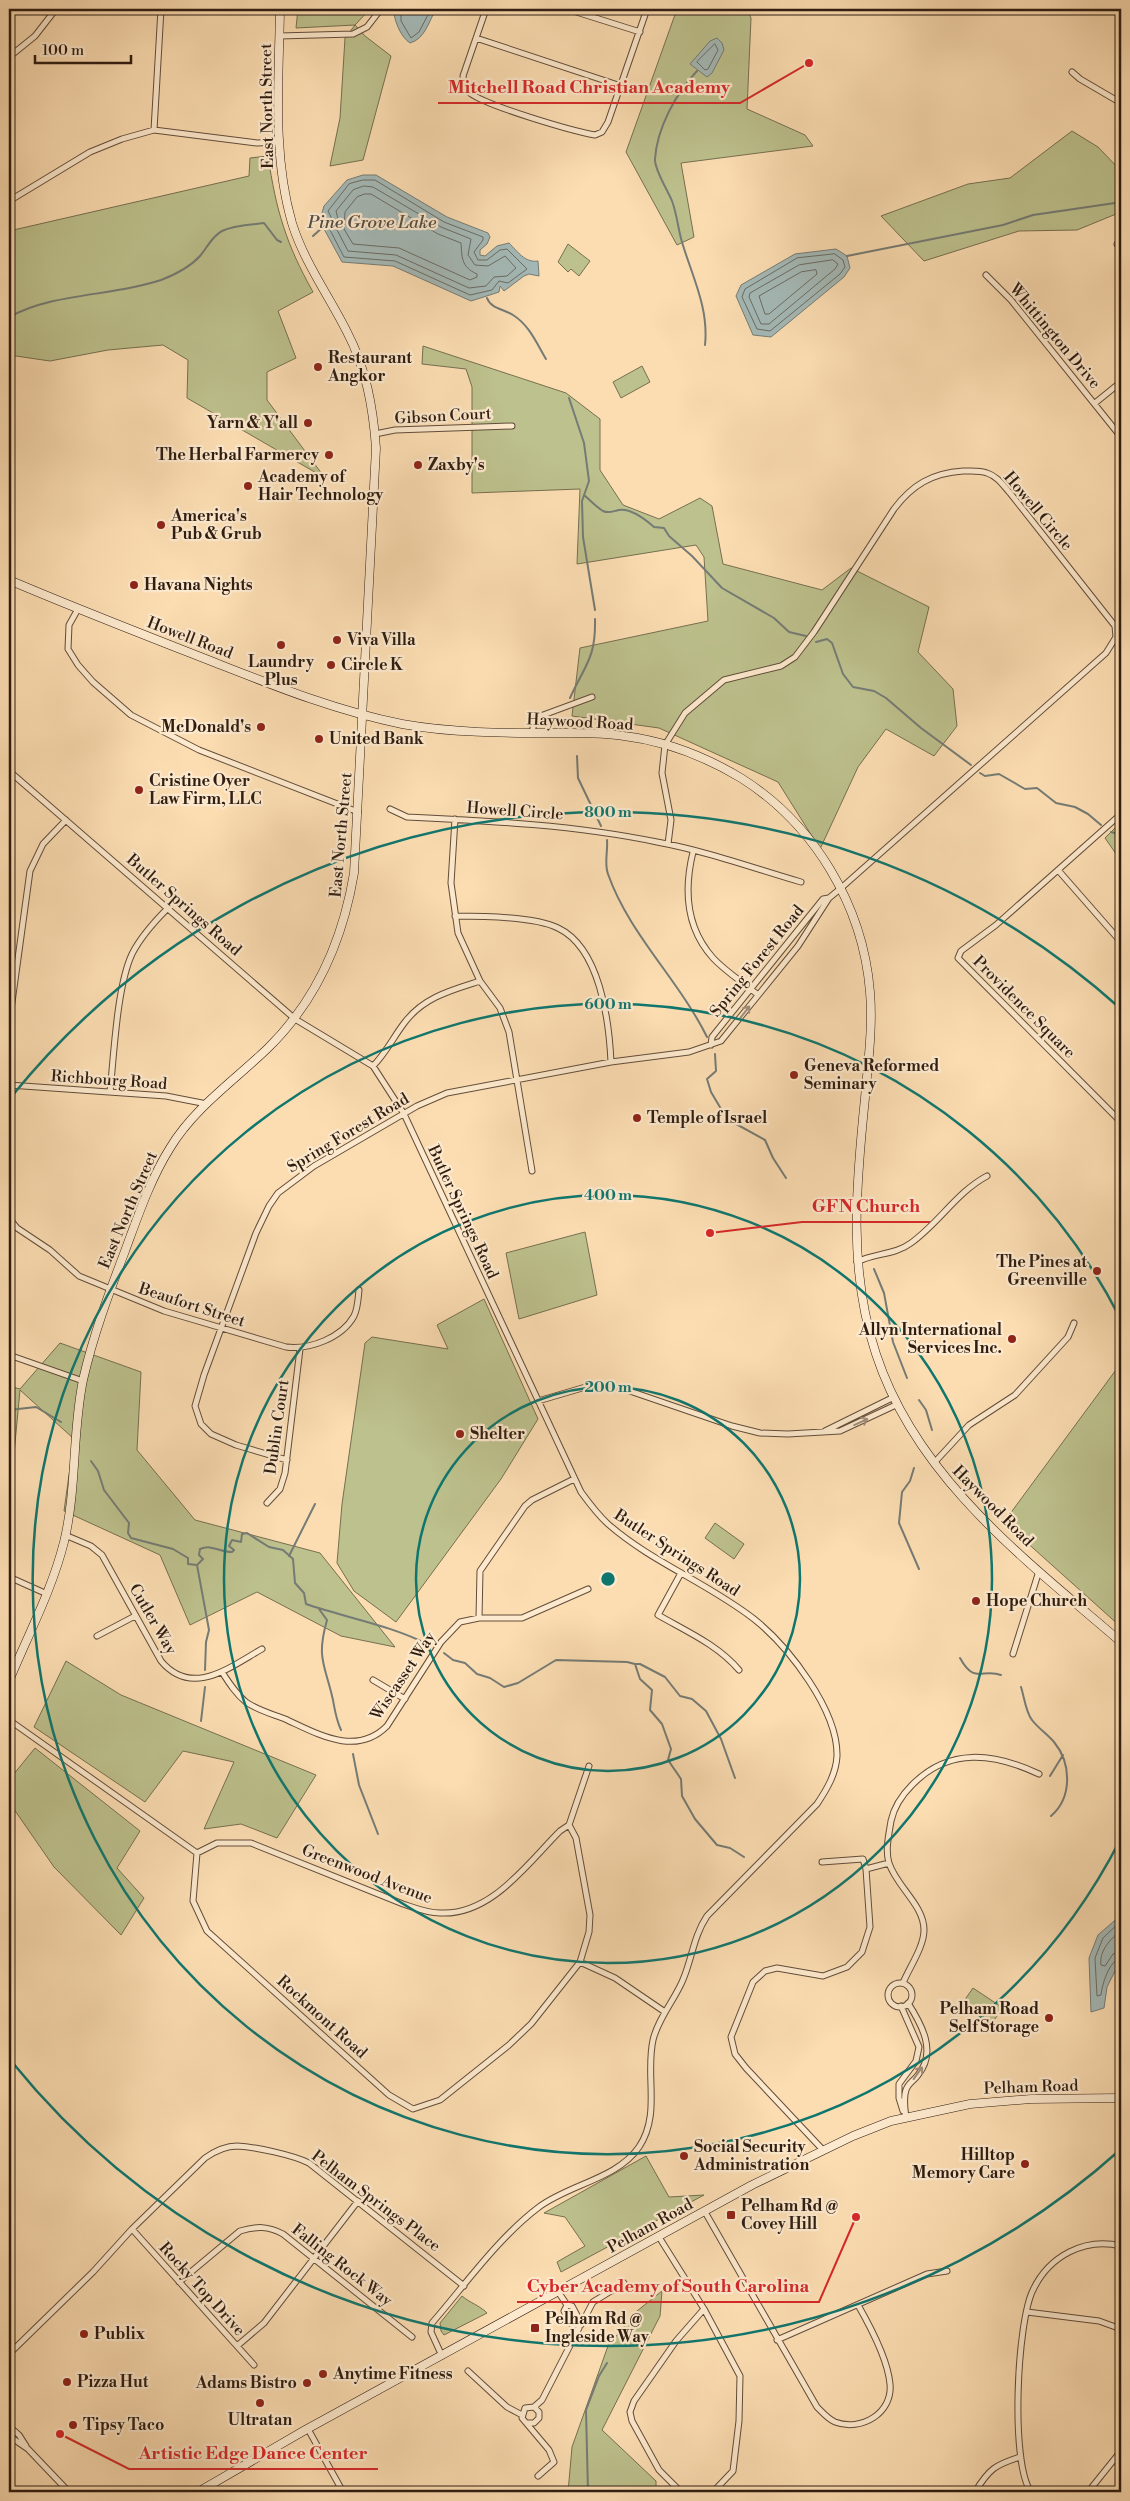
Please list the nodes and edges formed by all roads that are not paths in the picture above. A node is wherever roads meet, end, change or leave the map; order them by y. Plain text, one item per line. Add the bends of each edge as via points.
1 (56, 9) edge
2 (161, 9) edge
3 (280, 9) edge
4 (381, 9) edge
5 (486, 9) edge
6 (567, 9) edge
7 (647, 9) edge
8 (640, 32) junction
9 (279, 36) junction
10 (476, 38) junction
11 (9, 57) edge
12 (1072, 72) dead end
13 (621, 86) junction
14 (1121, 104) edge
15 (154, 130) junction
16 (278, 142) junction
17 (9, 201) edge
18 (986, 276) dead end
19 (1121, 382) edge
20 (1095, 403) junction
21 (512, 426) dead end
22 (375, 434) junction
23 (1121, 437) edge
24 (9, 580) edge
25 (78, 609) junction
26 (592, 697) dead end
27 (364, 714) junction
28 (532, 733) junction
29 (665, 745) junction
30 (9, 771) edge
31 (390, 809) dead end
32 (358, 812) junction
33 (1121, 814) edge
34 (455, 819) junction
35 (66, 820) junction
36 (668, 844) junction
37 (693, 852) junction
38 (1058, 870) junction
39 (801, 882) dead end
40 (840, 888) junction
41 (829, 898) junction
42 (168, 908) junction
43 (455, 916) junction
44 (1121, 942) edge
45 (480, 981) junction
46 (750, 989) junction
47 (758, 995) junction
48 (295, 1019) junction
49 (9, 1024) edge
50 (710, 1045) junction
51 (610, 1062) junction
52 (373, 1066) junction
53 (517, 1079) junction
54 (9, 1084) edge
55 (110, 1092) junction
56 (207, 1104) junction
57 (404, 1114) junction
58 (1121, 1122) edge
59 (532, 1171) dead end
60 (987, 1176) dead end
61 (9, 1218) edge
62 (856, 1263) junction
63 (111, 1290) junction
64 (359, 1290) dead end
65 (1074, 1322) dead end
66 (221, 1329) junction
67 (300, 1349) junction
68 (9, 1354) edge
69 (83, 1381) junction
70 (896, 1400) junction
71 (538, 1401) junction
72 (822, 1432) junction
73 (287, 1460) junction
74 (934, 1463) junction
75 (574, 1479) junction
76 (267, 1503) dead end
77 (66, 1535) junction
78 (1040, 1571) junction
79 (681, 1573) junction
80 (9, 1577) edge
81 (588, 1589) dead end
82 (47, 1594) junction
83 (135, 1616) junction
84 (479, 1618) junction
85 (97, 1636) dead end
86 (1121, 1642) edge
87 (262, 1649) dead end
88 (1013, 1654) dead end
89 (738, 1670) dead end
90 (222, 1672) junction
91 (373, 1680) dead end
92 (9, 1681) edge
93 (405, 1699) junction
94 (9, 1720) edge
95 (588, 1766) dead end
96 (1038, 1774) dead end
97 (569, 1825) junction
98 (197, 1853) junction
99 (822, 1862) dead end
100 (889, 1863) junction
101 (866, 1869) junction
102 (580, 1962) junction
103 (903, 1983) junction
104 (908, 2003) junction
105 (900, 2006) junction
106 (665, 2012) junction
107 (1121, 2098) edge
108 (906, 2118) junction
109 (823, 2150) junction
110 (358, 2201) junction
111 (705, 2212) junction
112 (132, 2229) junction
113 (659, 2237) junction
114 (1121, 2246) edge
115 (315, 2259) junction
116 (947, 2271) dead end
117 (179, 2282) junction
118 (624, 2283) dead end
119 (464, 2286) junction
120 (559, 2293) junction
121 (567, 2305) junction
122 (858, 2305) junction
123 (704, 2309) junction
124 (575, 2311) junction
125 (1027, 2312) junction
126 (566, 2316) junction
127 (578, 2326) junction
128 (1121, 2329) edge
129 (412, 2337) dead end
130 (777, 2340) junction
131 (238, 2346) junction
132 (9, 2354) edge
133 (442, 2356) junction
134 (254, 2365) dead end
135 (468, 2371) dead end
136 (534, 2407) junction
137 (522, 2414) junction
138 (527, 2423) junction
139 (9, 2426) edge
140 (308, 2428) junction
141 (9, 2436) edge
142 (28, 2449) junction
143 (1121, 2451) edge
144 (1020, 2457) junction
145 (538, 2476) dead end
146 (70, 2492) edge
147 (198, 2492) edge
148 (343, 2492) edge
149 (681, 2492) edge
150 (713, 2492) edge
151 (975, 2492) edge
152 (1032, 2492) edge
153 (1088, 2492) edge

1 - 11 street via 36,36
2 - 15 street
3 - 9 main road, East North Street
4 - 9 street via 368,27 353,34
5 - 10 street
6 - 8 street
7 - 8 street
8 - 13 street
9 - 16 main road, East North Street
10 - 13 street
10 - 13 street via 463,76 464,85 470,93 489,103 595,135 602,132 608,122
12 - 14 street
15 - 16 street via 257,143
15 - 17 street via 90,152
16 - 22 main road, East North Street via 281,176 292,222 360,361
18 - 20 street, Whittington Drive via 1011,300
19 - 20 street
20 - 23 street, Whittington Drive
21 - 22 street, Gibson Court via 396,430
22 - 27 main road, East North Street
24 - 25 main road, Howell Road
25 - 27 main road, Howell Road via 326,705
25 - 32 street via 69,626 68,649 93,682 131,715 199,750
26 - 28 street via 535,718
27 - 28 main road, Haywood Road via 424,727
27 - 32 main road, East North Street
28 - 29 main road, Haywood Road via 616,735
29 - 36 street, Howell Circle via 662,774 671,820
29 - 40 main road, Haywood Road via 717,765 773,802 817,849
29 - 40 street, Howell Circle via 685,713 724,680 781,666 795,657 894,509 914,486 933,476 955,472 980,471 999,481 1113,623 1114,643 1078,679
30 - 35 street, Butler Springs Road
31 - 34 street, Howell Circle via 407,817
32 - 48 main road, East North Street via 354,872 344,922 324,970
33 - 38 street, Providence Square
34 - 36 street, Howell Circle via 571,827
34 - 43 street via 451,884
35 - 42 street, Butler Springs Road
35 - 49 street via 42,844 30,871
36 - 37 street, Howell Circle
37 - 39 street, Howell Circle
37 - 46 street via 687,889 696,929 714,958
38 - 44 street
38 - 58 street, Providence Square via 960,951 958,958
40 - 41 street, Spring Forest Road
40 - 62 main road, Haywood Road via 858,930 870,990 870,1033 856,1188
41 - 46 street, Spring Forest Road via 823,899
41 - 47 street, Spring Forest Road via 814,923
42 - 48 street, Butler Springs Road
42 - 55 street via 149,928 128,962
43 - 45 street via 460,943
43 - 51 street via 543,923 572,937 584,952 598,984 607,1024
45 - 52 street via 439,994 421,1006
45 - 53 street via 496,1000 506,1023
46 - 47 street
46 - 50 street, Spring Forest Road
50 -> 47 street, Spring Forest Road via 727,1034
48 - 52 street, Butler Springs Road
48 - 56 main road, East North Street
50 - 51 street, Spring Forest Road via 689,1052
51 - 53 street, Spring Forest Road
52 - 57 street, Butler Springs Road
53 - 57 street, Spring Forest Road via 447,1093
53 - 59 street
54 - 55 street, Richbourg Road
55 - 56 street, Richbourg Road via 166,1096
56 - 63 main road, East North Street via 188,1123 159,1166
57 - 66 street, Spring Forest Road via 309,1169 278,1193 256,1232
57 - 71 street, Butler Springs Road
60 - 62 street via 972,1184 906,1246
61 - 63 street, Beaufort Street via 17,1228 50,1250 79,1276
62 - 70 main road, Haywood Road via 864,1315 877,1359
63 - 66 street, Beaufort Street
63 - 69 main road, East North Street
64 - 67 street via 356,1310 350,1322 336,1334
65 - 74 street via 1068,1337 1015,1395 969,1425
66 - 67 street, Beaufort Street
66 - 73 street, Spring Forest Road via 196,1402 201,1424 210,1434 224,1441
67 - 73 street, Dublin Court
68 - 69 street
69 - 77 main road, East North Street
70 - 72 street
72 -> 70 street via 840,1431
70 - 74 main road, Haywood Road
71 - 72 street via 584,1387 618,1387 744,1430 776,1434
71 - 75 street, Butler Springs Road
73 - 76 street, Dublin Court via 280,1489
74 - 78 main road, Haywood Road via 967,1504
75 - 79 street, Butler Springs Road via 580,1492 606,1522
75 - 84 street via 525,1506 484,1563 478,1580
77 - 82 main road, East North Street
77 - 83 street, Cutler Way via 91,1546 102,1555
78 - 86 main road, Haywood Road
78 - 88 street
79 - 89 street via 658,1615 728,1657
79 - 106 street, Butler Springs Road via 738,1608 780,1644 810,1684 825,1712 834,1732 837,1755 832,1779 817,1804 707,1916 693,1942 682,1982
80 - 82 street
81 - 84 street, Wiscasset Way via 522,1618
82 - 92 main road, East North Street
83 - 85 street
83 - 90 street, Cutler Way via 161,1660 174,1672 196,1679
84 - 93 street, Wiscasset Way via 460,1622 447,1633
87 - 90 street, Cutler Way
90 - 93 street, Wiscasset Way via 249,1704 340,1742 361,1741 379,1734
91 - 93 street
94 - 98 street
95 - 97 street
96 - 100 street via 998,1758 955,1759 929,1769 902,1795 892,1816 888,1835
97 - 98 street, Greenwood Avenue via 498,1893 481,1905 456,1913 429,1912 403,1904 251,1843 217,1843
97 - 102 street via 576,1838 590,1915 589,1932
98 - 102 street, Rockmont Road via 193,1901 207,1931 389,2095 413,2108 440,2100 509,2045 531,2024
99 - 101 street via 863,1859
100 - 101 street
100 - 103 street via 912,1901 924,1930
101 - 109 street via 870,1927 862,1952 847,1967 823,1976 777,1968 765,1971 753,1982 731,2036 735,2054 746,2068
102 - 106 street via 615,1978
103 - 104 street via 912,1993
103 - 105 street via 892,1987 889,1995 892,2003
104 - 105 street
108 -> 104 street via 905,2092 918,2075 928,2050 923,2030
105 - 108 street via 919,2047 913,2066 899,2084 899,2098
106 - 119 street, Butler Springs Road via 654,2039 651,2118 639,2147 616,2168 539,2207 498,2246
107 - 108 main road, Pelham Road via 999,2100 943,2108
108 - 109 main road, Pelham Road via 875,2127
109 - 111 main road, Pelham Road
110 - 112 street, Pelham Springs Place via 309,2163 296,2157 237,2146 217,2150 205,2158
110 - 115 street
110 - 119 street, Pelham Springs Place
111 - 113 main road, Pelham Road
111 - 130 street
112 - 117 street, Rocky Top Drive
112 - 132 street, Pelham Springs Place
113 - 120 main road, Pelham Road
113 - 123 street
114 - 125 street via 1089,2244 1062,2256 1039,2279 1028,2301
115 - 117 street, Falling Rock Way via 272,2228 253,2227 231,2236
115 - 129 street, Falling Rock Way
115 - 131 street via 264,2323
116 - 122 street via 927,2274
117 - 131 street, Rocky Top Drive
118 - 127 street via 593,2302
119 - 133 street, Butler Springs Road via 432,2324 431,2332
120 - 121 street
120 - 133 main road, Pelham Road
121 - 124 street
121 - 126 street
122 - 130 street
122 - 130 street via 890,2384 887,2402 879,2414 866,2422 845,2424 826,2416 808,2393
123 - 149 street via 676,2341 634,2401 630,2412 659,2470
123 - 150 street via 740,2376 740,2421 733,2471
124 - 126 street
124 - 127 street via 580,2321
125 - 128 street via 1099,2321
125 - 144 street via 1016,2407
126 - 127 street via 572,2326
127 - 136 street via 542,2400
131 - 134 street, Rocky Top Drive
133 - 140 main road, Pelham Road
135 - 137 street via 507,2407
136 - 137 street via 528,2406
136 - 138 street via 539,2418 534,2423
137 - 138 street
138 - 145 street via 549,2450 554,2462
139 - 142 street
140 - 147 main road, Pelham Road
140 - 148 street
141 - 142 street
142 - 146 street
143 - 153 street
144 - 151 street via 998,2464 983,2478
144 - 152 street

